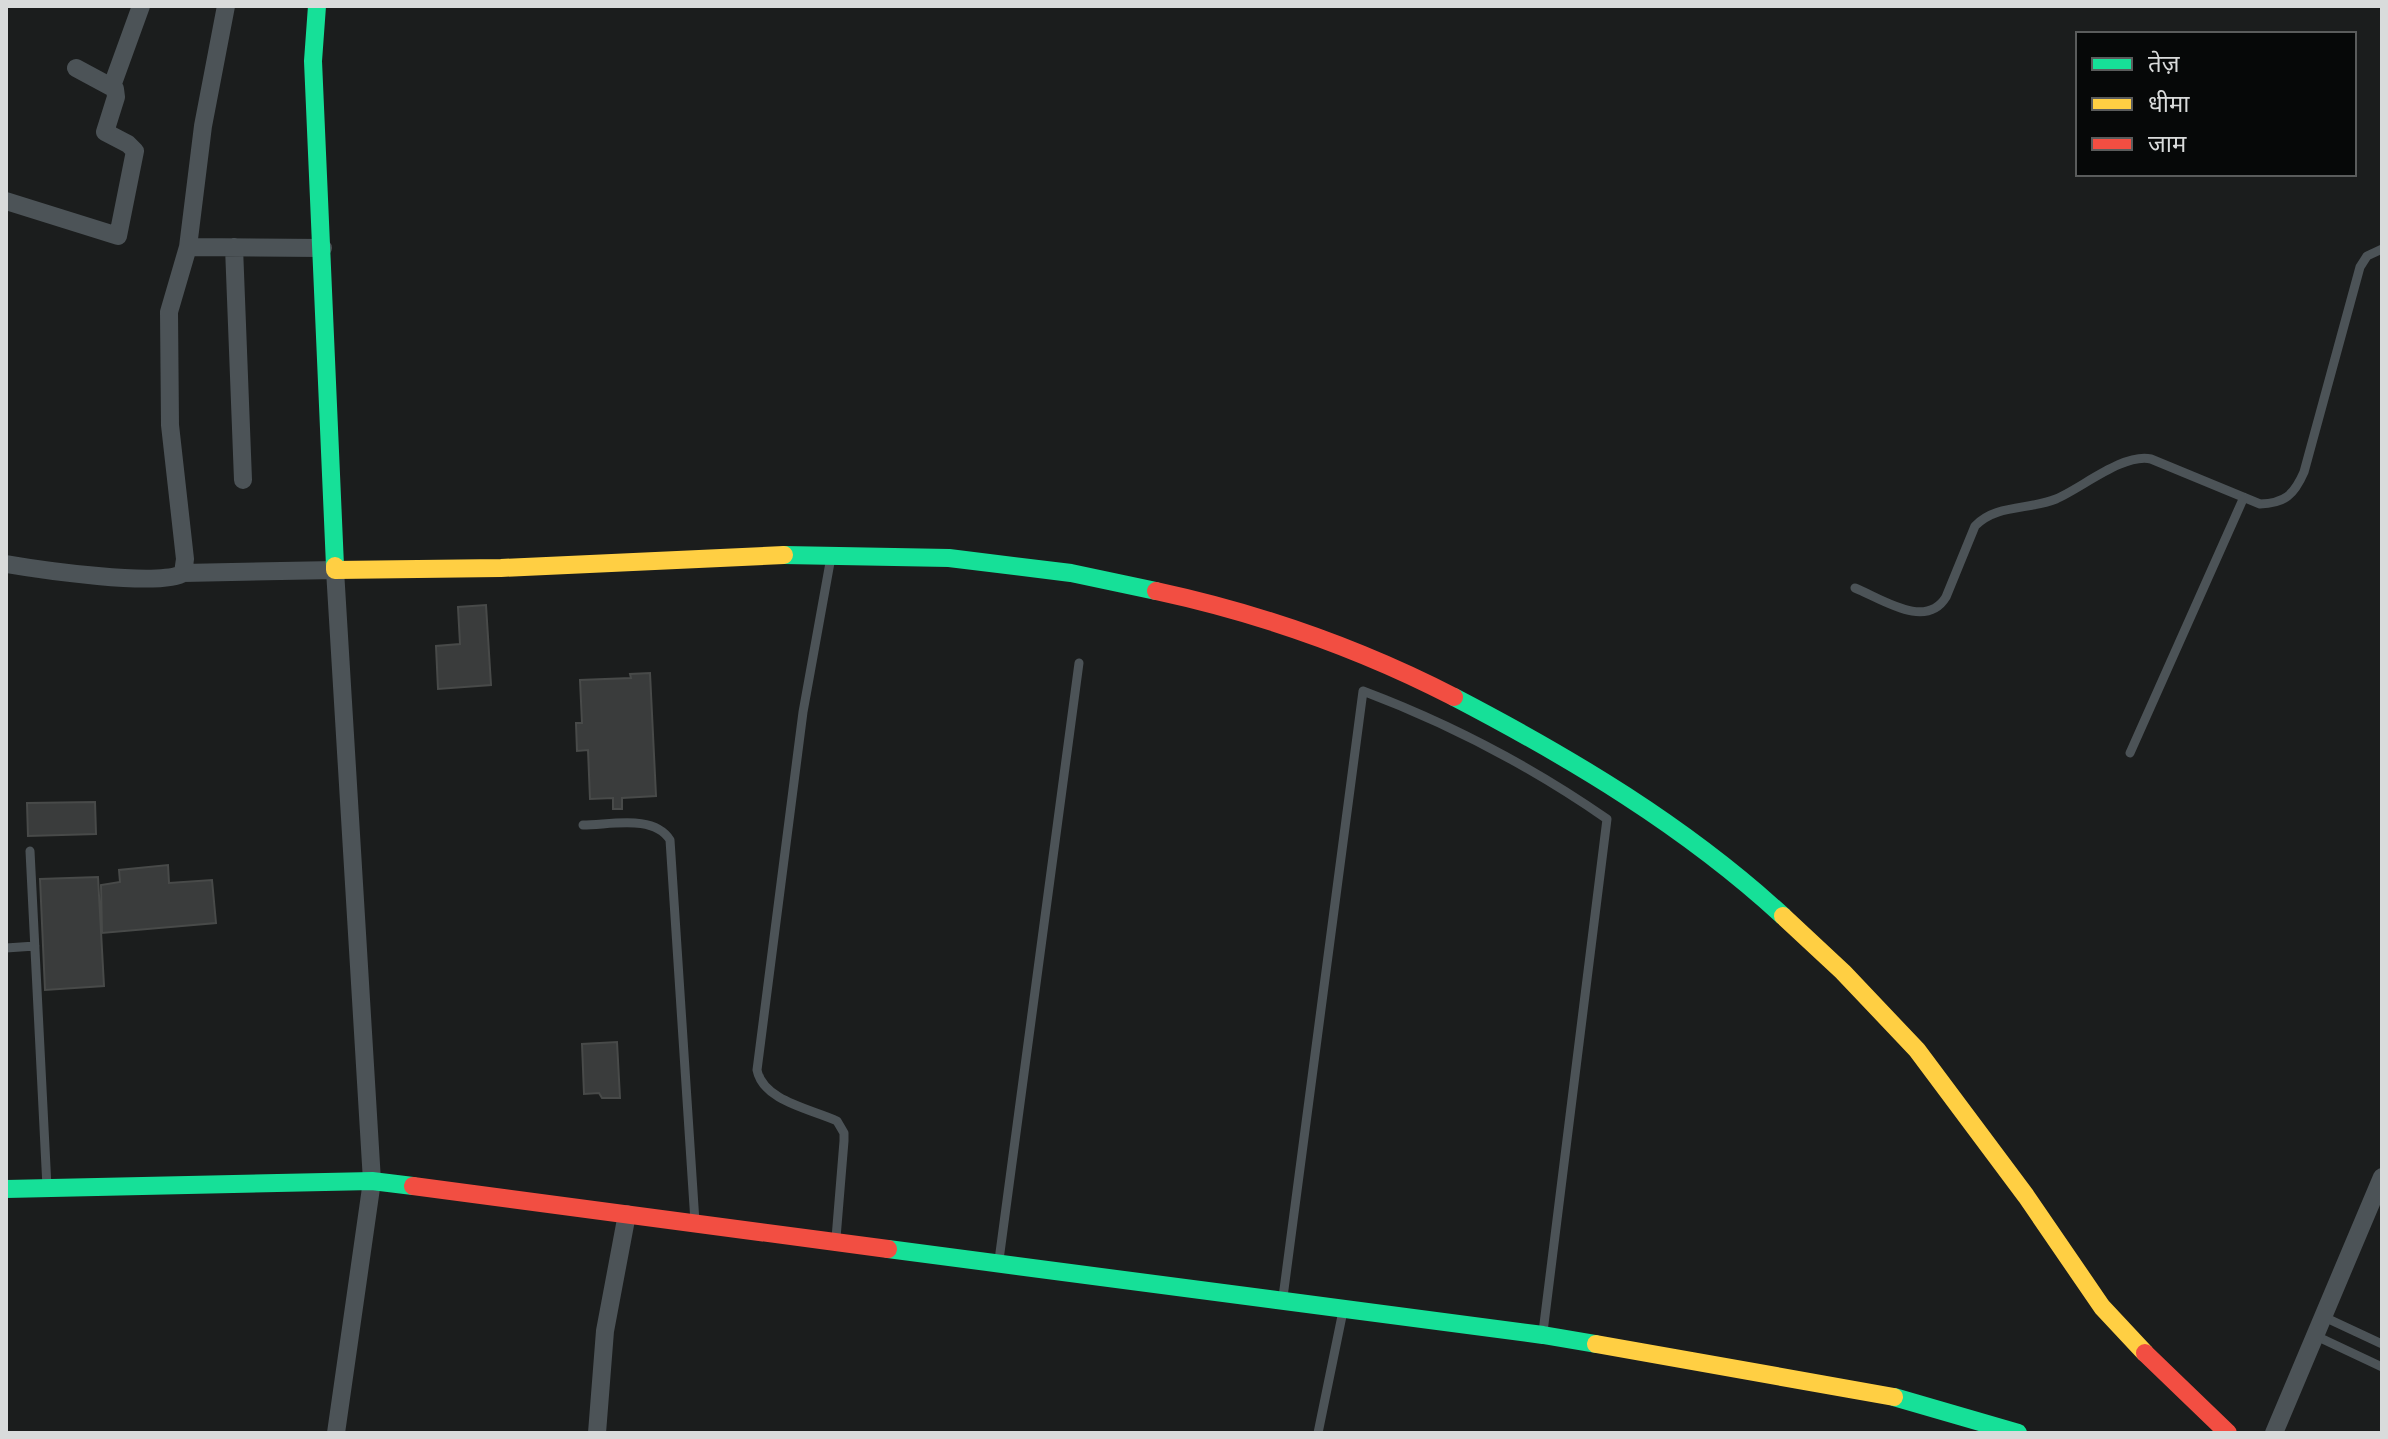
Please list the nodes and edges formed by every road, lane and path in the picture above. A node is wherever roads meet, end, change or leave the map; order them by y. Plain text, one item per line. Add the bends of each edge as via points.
1 (141, 6) edge
2 (226, 6) edge
3 (317, 6) edge
4 (76, 68) dead end
5 (112, 86) junction
6 (6, 201) edge
7 (188, 247) junction
8 (234, 247) junction
9 (323, 248) junction
10 (2382, 249) edge
11 (243, 480) dead end
12 (2244, 497) junction
13 (832, 554) junction
14 (6, 564) edge
15 (335, 570) junction
16 (183, 573) junction
17 (1855, 588) dead end
18 (1079, 663) dead end
19 (2130, 753) dead end
20 (583, 825) dead end
21 (30, 851) dead end
22 (35, 946) junction
23 (6, 948) edge
24 (2382, 1177) edge
25 (372, 1181) junction
26 (47, 1188) junction
27 (6, 1189) edge
28 (627, 1214) junction
29 (695, 1223) junction
30 (836, 1242) junction
31 (998, 1263) junction
32 (1282, 1301) junction
33 (1344, 1309) junction
34 (2322, 1316) junction
35 (1543, 1335) junction
36 (2314, 1335) junction
37 (2382, 1344) edge
38 (2382, 1367) edge
39 (336, 1433) edge
40 (597, 1433) edge
41 (1318, 1433) edge
42 (2018, 1433) edge
43 (2228, 1433) edge
44 (2274, 1433) edge

1 - 5 street
2 - 7 street via 203,126
3 - 9 street via 313,61
4 - 5 street
5 - 6 street via 116,97 105,132 135,151 118,236
7 - 8 street
7 - 16 street via 169,312 168,353
8 - 9 street
8 - 11 street
9 - 15 street
10 - 12 lane via 2367,256 2360,267 2297,489 2276,503
12 - 17 lane via 2151,459 2135,458 2055,499 1983,517 1946,597 1932,612 1912,612
12 - 19 lane
13 - 15 street
13 - 30 lane via 803,712 757,1070 773,1094 841,1126
13 - 43 street via 1050,570 1233,611 1334,643 1553,748 1670,826 1836,965 1923,1056 2105,1311
14 - 16 street via 104,577 171,578
15 - 16 street
15 - 25 street
18 - 31 lane
20 - 29 lane via 646,824 665,831 670,840
21 - 22 lane
22 - 23 lane
22 - 26 lane
24 - 34 street
25 - 26 street
25 - 28 street
25 - 39 street
26 - 27 street
28 - 29 street
28 - 40 street via 605,1331
29 - 30 street
30 - 31 street
31 - 32 street
32 - 33 street
32 - 35 lane via 1363,691 1461,734 1607,819
33 - 35 street
33 - 41 lane
34 - 36 street
34 - 37 lane
35 - 42 street via 1897,1397
36 - 38 lane
36 - 44 street

